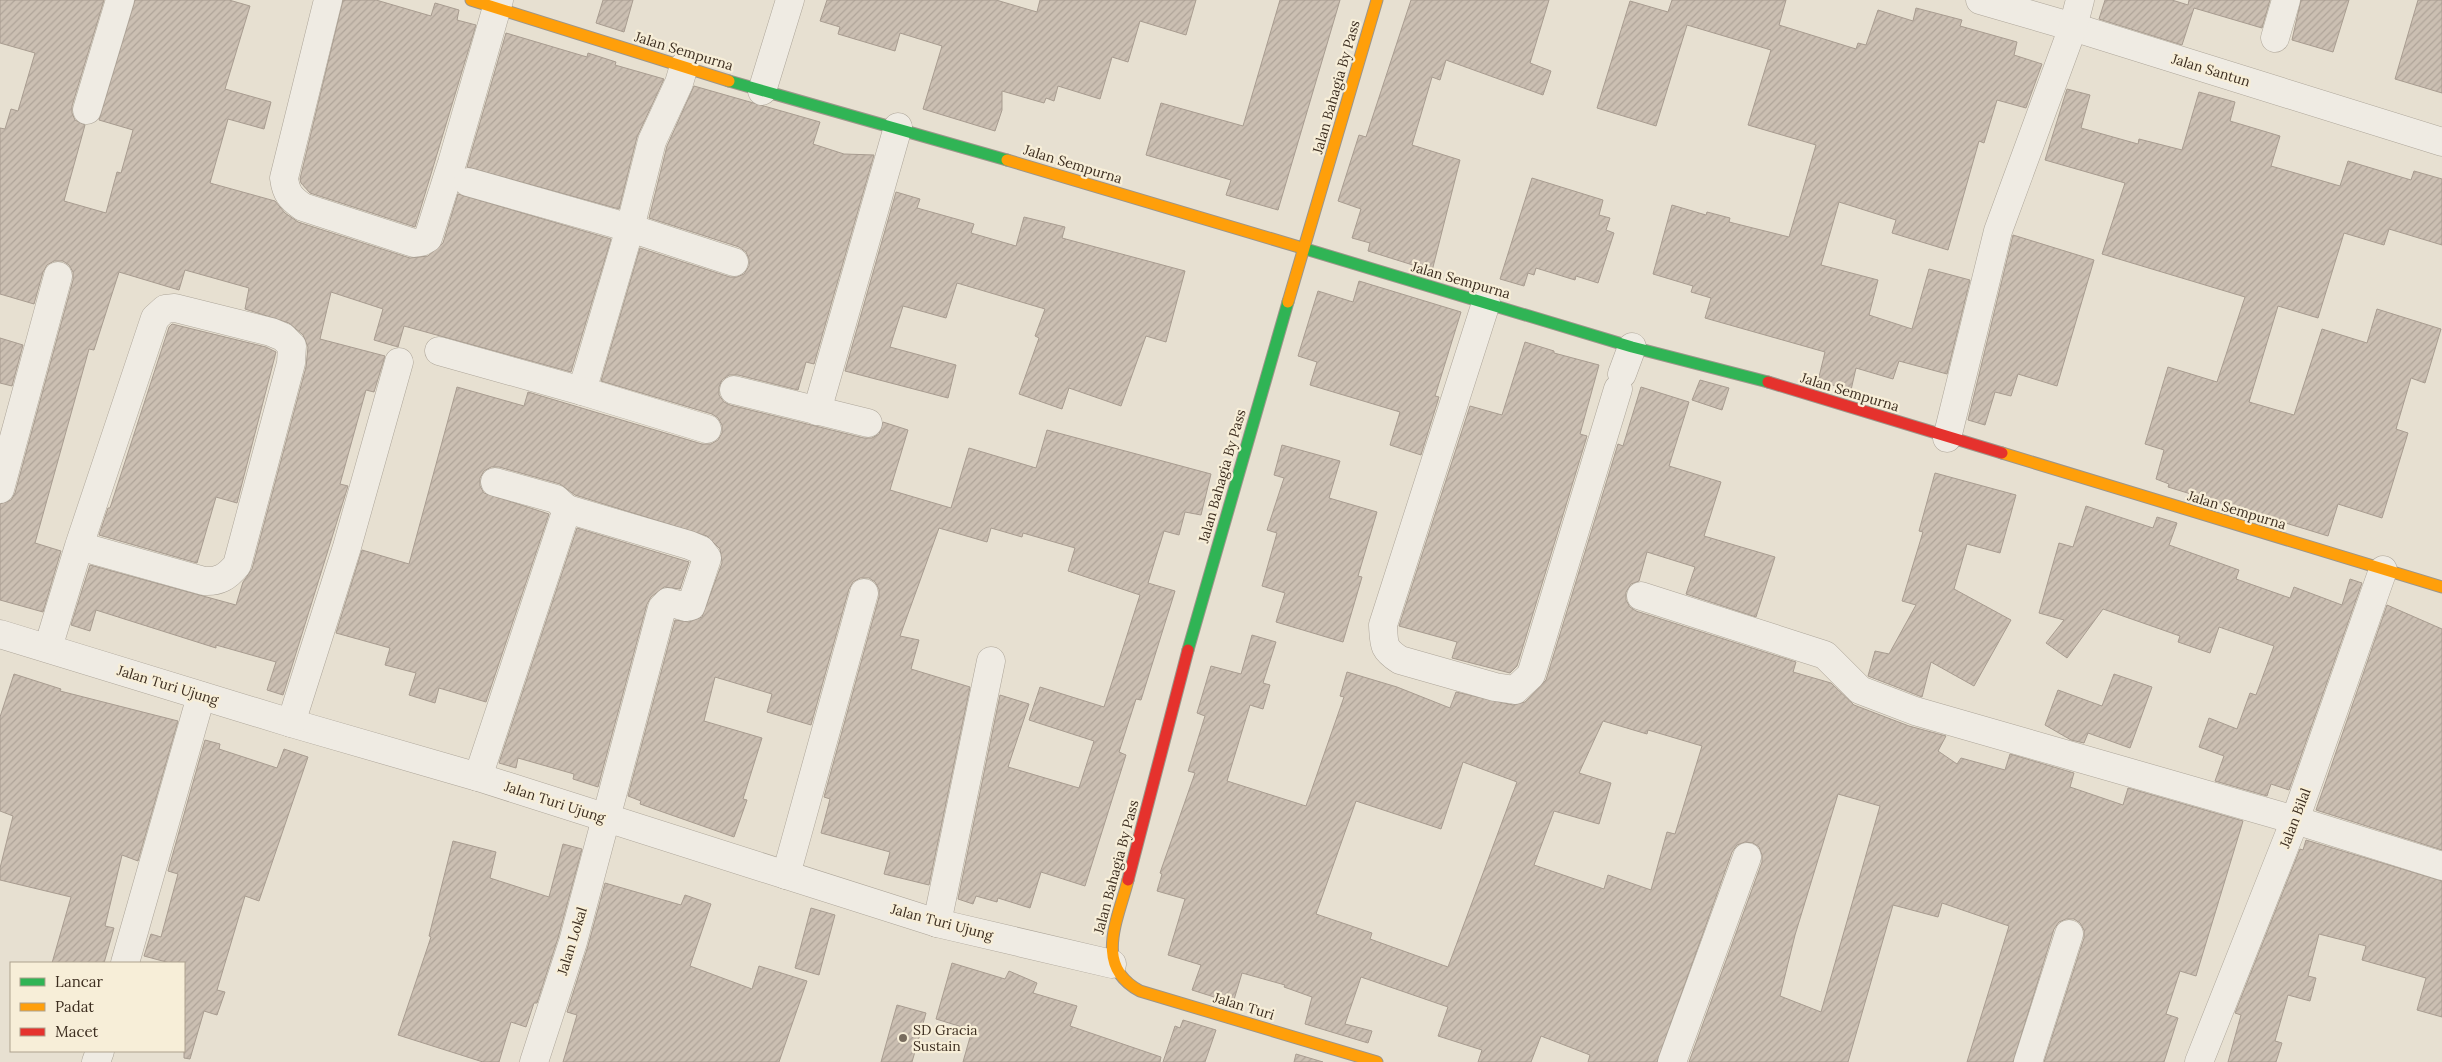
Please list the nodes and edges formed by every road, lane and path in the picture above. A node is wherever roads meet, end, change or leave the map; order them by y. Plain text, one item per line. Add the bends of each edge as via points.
1 (120, 0) edge
2 (328, 0) edge
3 (790, 0) edge
4 (1378, 0) edge
5 (1980, 0) edge
6 (2080, 0) edge
7 (2286, 0) edge
8 (489, 2) edge
9 (2073, 27) junction
10 (2274, 38) dead end
11 (684, 66) junction
12 (762, 91) junction
13 (87, 110) dead end
14 (898, 127) junction
15 (2442, 142) edge
16 (468, 182) dead end
17 (630, 228) junction
18 (1304, 250) junction
19 (734, 262) dead end
20 (58, 276) dead end
21 (1486, 303) junction
22 (1632, 348) junction
23 (439, 351) dead end
24 (399, 362) dead end
25 (734, 390) dead end
26 (582, 391) junction
27 (817, 411) junction
28 (868, 423) dead end
29 (707, 429) dead end
30 (1947, 438) junction
31 (495, 482) dead end
32 (0, 489) edge
33 (567, 509) junction
34 (79, 546) junction
35 (2383, 570) junction
36 (2442, 587) edge
37 (864, 593) dead end
38 (1641, 596) dead end
39 (0, 634) edge
40 (48, 648) junction
41 (991, 661) dead end
42 (201, 696) junction
43 (291, 723) junction
44 (478, 777) junction
45 (607, 819) junction
46 (2296, 820) junction
47 (1747, 857) dead end
48 (2442, 866) edge
49 (786, 875) junction
50 (937, 923) junction
51 (2069, 934) dead end
52 (125, 962) edge
53 (1112, 964) junction
54 (534, 1062) edge
55 (1377, 1062) edge
56 (1672, 1062) edge
57 (2028, 1062) edge
58 (2199, 1062) edge

1 - 13 street
2 - 8 street via 284,178 286,190 290,198 303,207 414,243 428,238 452,164
3 - 12 street
4 - 18 street, Jalan Bahagia By Pass
5 - 9 street, Jalan Santun
6 - 9 street
7 - 10 street
8 - 11 street, Jalan Sempurna
9 - 15 street, Jalan Santun
9 - 30 street via 1998,231
11 - 12 street, Jalan Sempurna
11 - 17 street via 652,141
12 - 14 street, Jalan Sempurna
14 - 18 street, Jalan Sempurna
14 - 27 street
16 - 17 street
17 - 19 street
17 - 26 street
18 - 21 street, Jalan Sempurna
18 - 53 street, Jalan Bahagia By Pass via 1200,604 1111,946
20 - 32 street
21 - 22 street, Jalan Sempurna
21 - 22 street via 1383,625 1384,644 1388,652 1400,660 1515,690 1531,675
22 - 30 street, Jalan Sempurna via 1747,376
23 - 26 street
24 - 43 street via 347,547
25 - 27 street
26 - 29 street
27 - 28 street
30 - 35 street, Jalan Sempurna
31 - 33 street via 556,499
33 - 44 street
33 - 45 street, Jalan Lokal via 689,545 701,550 707,558 691,606 668,602 662,608
34 - 34 street via 155,318 165,309 175,308 271,332 292,346 291,363 237,565 228,576 216,582 204,581
34 - 40 street
35 - 36 street, Jalan Sempurna
35 - 46 street, Jalan Bilal
37 - 49 street
38 - 46 street via 1825,655 1860,690 1915,711
39 - 40 street, Jalan Turi Ujung
40 - 42 street, Jalan Turi Ujung
41 - 50 street
42 - 43 street, Jalan Turi Ujung
42 - 52 street
43 - 44 street, Jalan Turi Ujung
44 - 45 street, Jalan Turi Ujung
45 - 49 street, Jalan Turi Ujung
45 - 54 street, Jalan Lokal via 574,942
46 - 48 street
46 - 58 street, Jalan Bilal
47 - 56 street
49 - 50 street, Jalan Turi Ujung
50 - 53 street, Jalan Turi Ujung
51 - 57 street
53 - 55 street, Jalan Turi via 1120,977 1140,991

